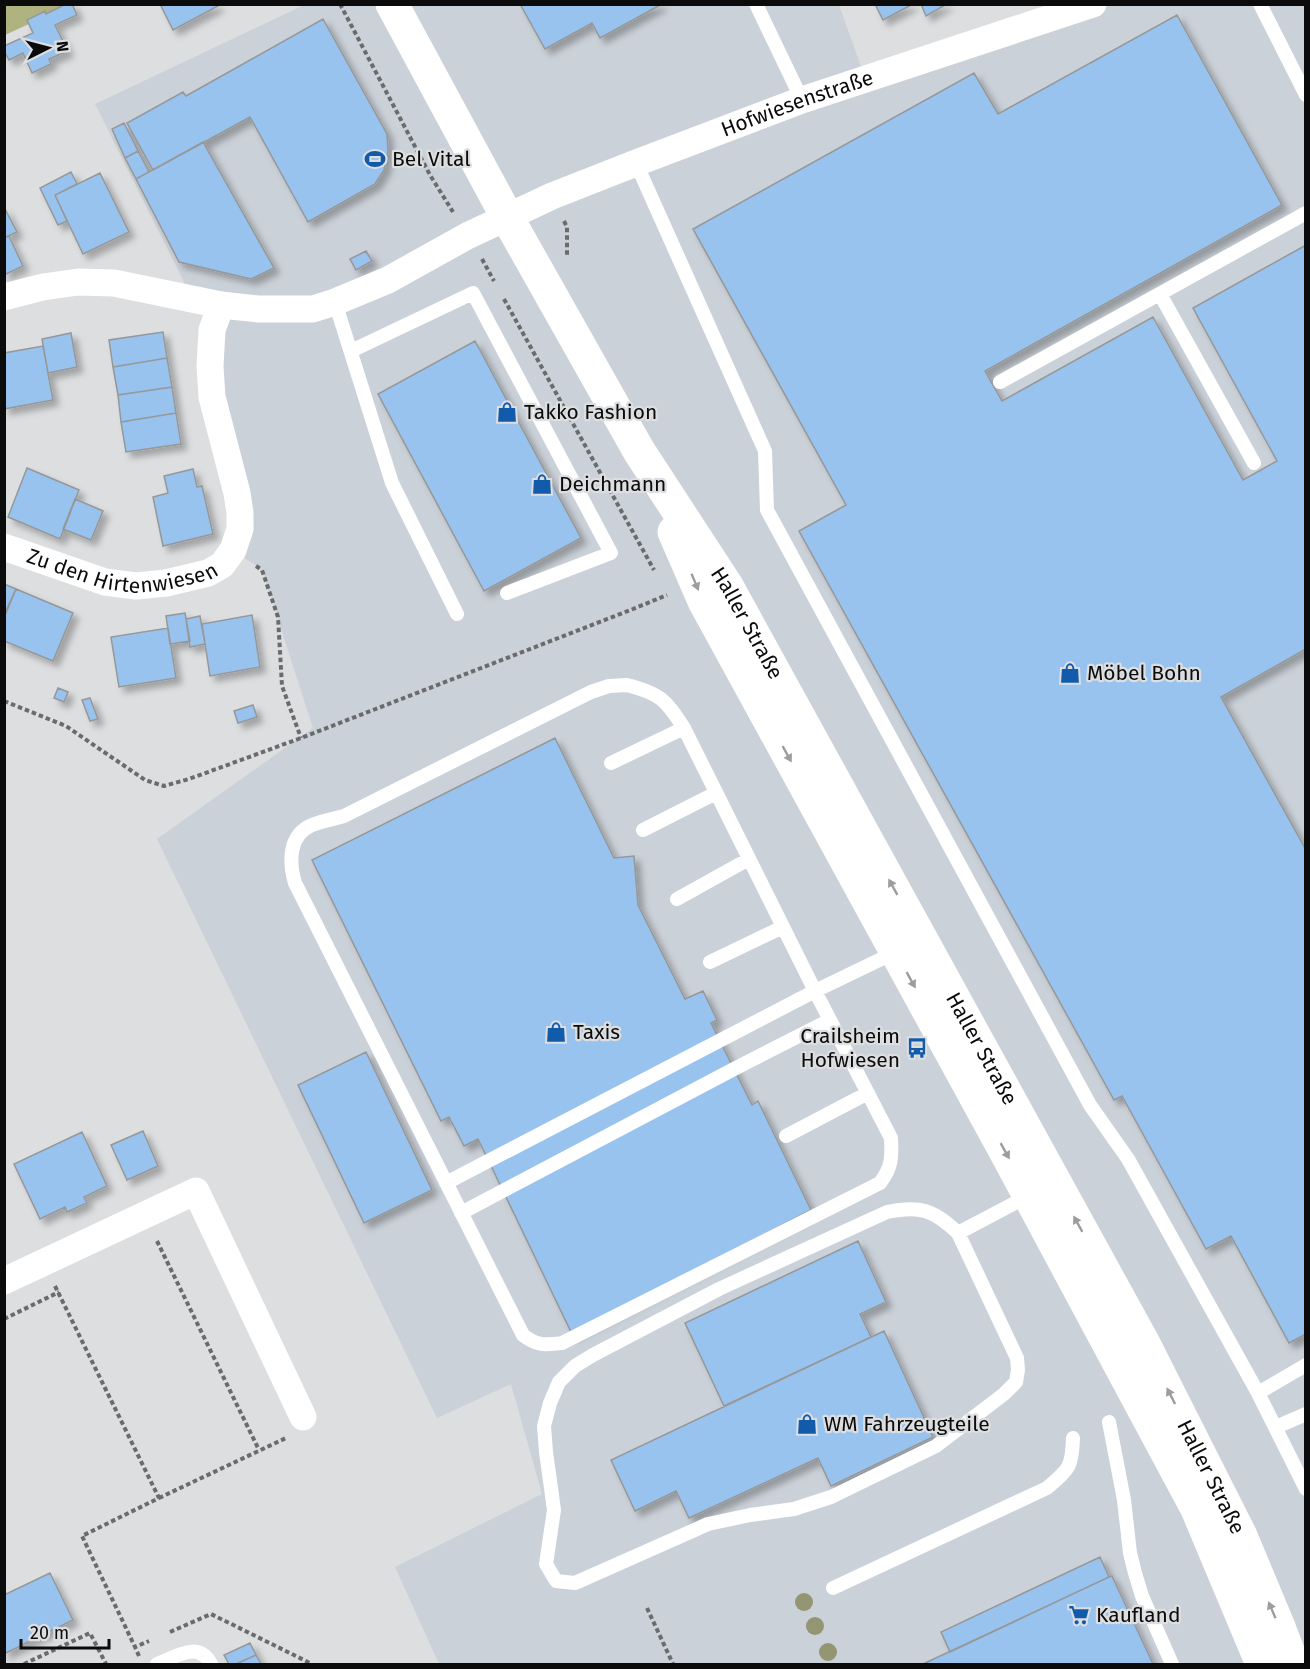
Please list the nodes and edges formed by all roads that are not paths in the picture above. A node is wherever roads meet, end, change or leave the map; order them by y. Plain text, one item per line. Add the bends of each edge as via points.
1 (392, 4) edge
2 (756, 4) edge
3 (1093, 4) edge
4 (1260, 4) edge
5 (1305, 95) edge
6 (802, 100) junction
7 (636, 163) junction
8 (1305, 213) edge
9 (507, 217) junction
10 (1160, 294) junction
11 (4, 297) edge
12 (335, 302) junction
13 (221, 304) junction
14 (351, 351) junction
15 (1000, 382) dead end
16 (1254, 463) dead end
17 (4, 547) edge
18 (507, 593) dead end
19 (457, 614) dead end
20 (684, 728) junction
21 (611, 763) dead end
22 (716, 793) junction
23 (643, 830) dead end
24 (749, 859) junction
25 (678, 899) dead end
26 (783, 927) junction
27 (908, 945) junction
28 (710, 962) dead end
29 (815, 991) junction
30 (830, 1020) junction
31 (868, 1094) junction
32 (786, 1136) dead end
33 (446, 1183) junction
34 (1042, 1188) junction
35 (461, 1213) junction
36 (958, 1233) junction
37 (4, 1281) edge
38 (1305, 1365) edge
39 (1258, 1393) junction
40 (1305, 1414) edge
41 (303, 1417) road end
42 (1109, 1422) dead end
43 (1276, 1427) junction
44 (1074, 1438) dead end
45 (1305, 1489) edge
46 (833, 1588) dead end
47 (157, 1665) edge
48 (211, 1665) edge
49 (1172, 1665) edge
50 (1262, 1665) edge
51 (1293, 1665) edge

1 - 9 main road, Haller Straße
2 - 6 lane
3 - 6 street, Hofwiesenstraße
4 - 5 lane
6 - 7 street, Hofwiesenstraße
7 - 9 street, Hofwiesenstraße
7 - 39 lane via 765,451 767,510 1090,1106 1128,1159
8 - 10 lane
9 - 12 street, Hofwiesenstraße via 388,280
9 - 27 main road, Haller Straße via 639,451 704,601
10 - 15 lane
10 - 16 lane
11 - 13 street via 78,282 114,283
12 - 13 street via 313,309 290,310
12 - 14 lane
13 - 17 street, Zu den Hirtenwiesen via 212,330 212,397 240,513 233,550 222,565 208,573 136,586 105,582
14 - 18 lane via 473,293 611,553
14 - 19 lane via 392,483
20 - 21 lane
20 - 22 lane
20 - 33 lane via 669,704 650,691 627,685 609,686 344,816 310,826 297,836 291,869 295,883
22 - 23 lane
22 - 24 lane
24 - 25 lane
24 - 26 lane
26 - 28 lane
26 - 29 lane
27 - 29 lane
27 - 34 main road, Haller Straße
29 - 30 lane
29 - 33 lane
30 - 31 lane
30 - 35 lane
31 - 32 lane
31 - 35 lane via 891,1138 889,1172 880,1183 562,1343 539,1344 523,1335
33 - 35 lane
34 - 36 lane
34 - 50 main road, Haller Straße via 1197,1509
51 -> 34 main road, Haller Straße via 1240,1536 1143,1342
36 - 36 lane via 1017,1358 1016,1382 1005,1394 936,1446 831,1497 794,1509 708,1524 575,1583 556,1581 546,1564 554,1510 544,1426 559,1382 575,1366 719,1289 886,1212 923,1210 942,1217
37 - 41 street via 196,1191
38 - 39 lane
39 - 43 lane
40 - 43 lane
42 - 49 lane via 1132,1563
43 - 45 lane
44 - 46 lane via 1072,1459 1065,1473 1047,1488
47 - 48 lane via 191,1651 200,1653

